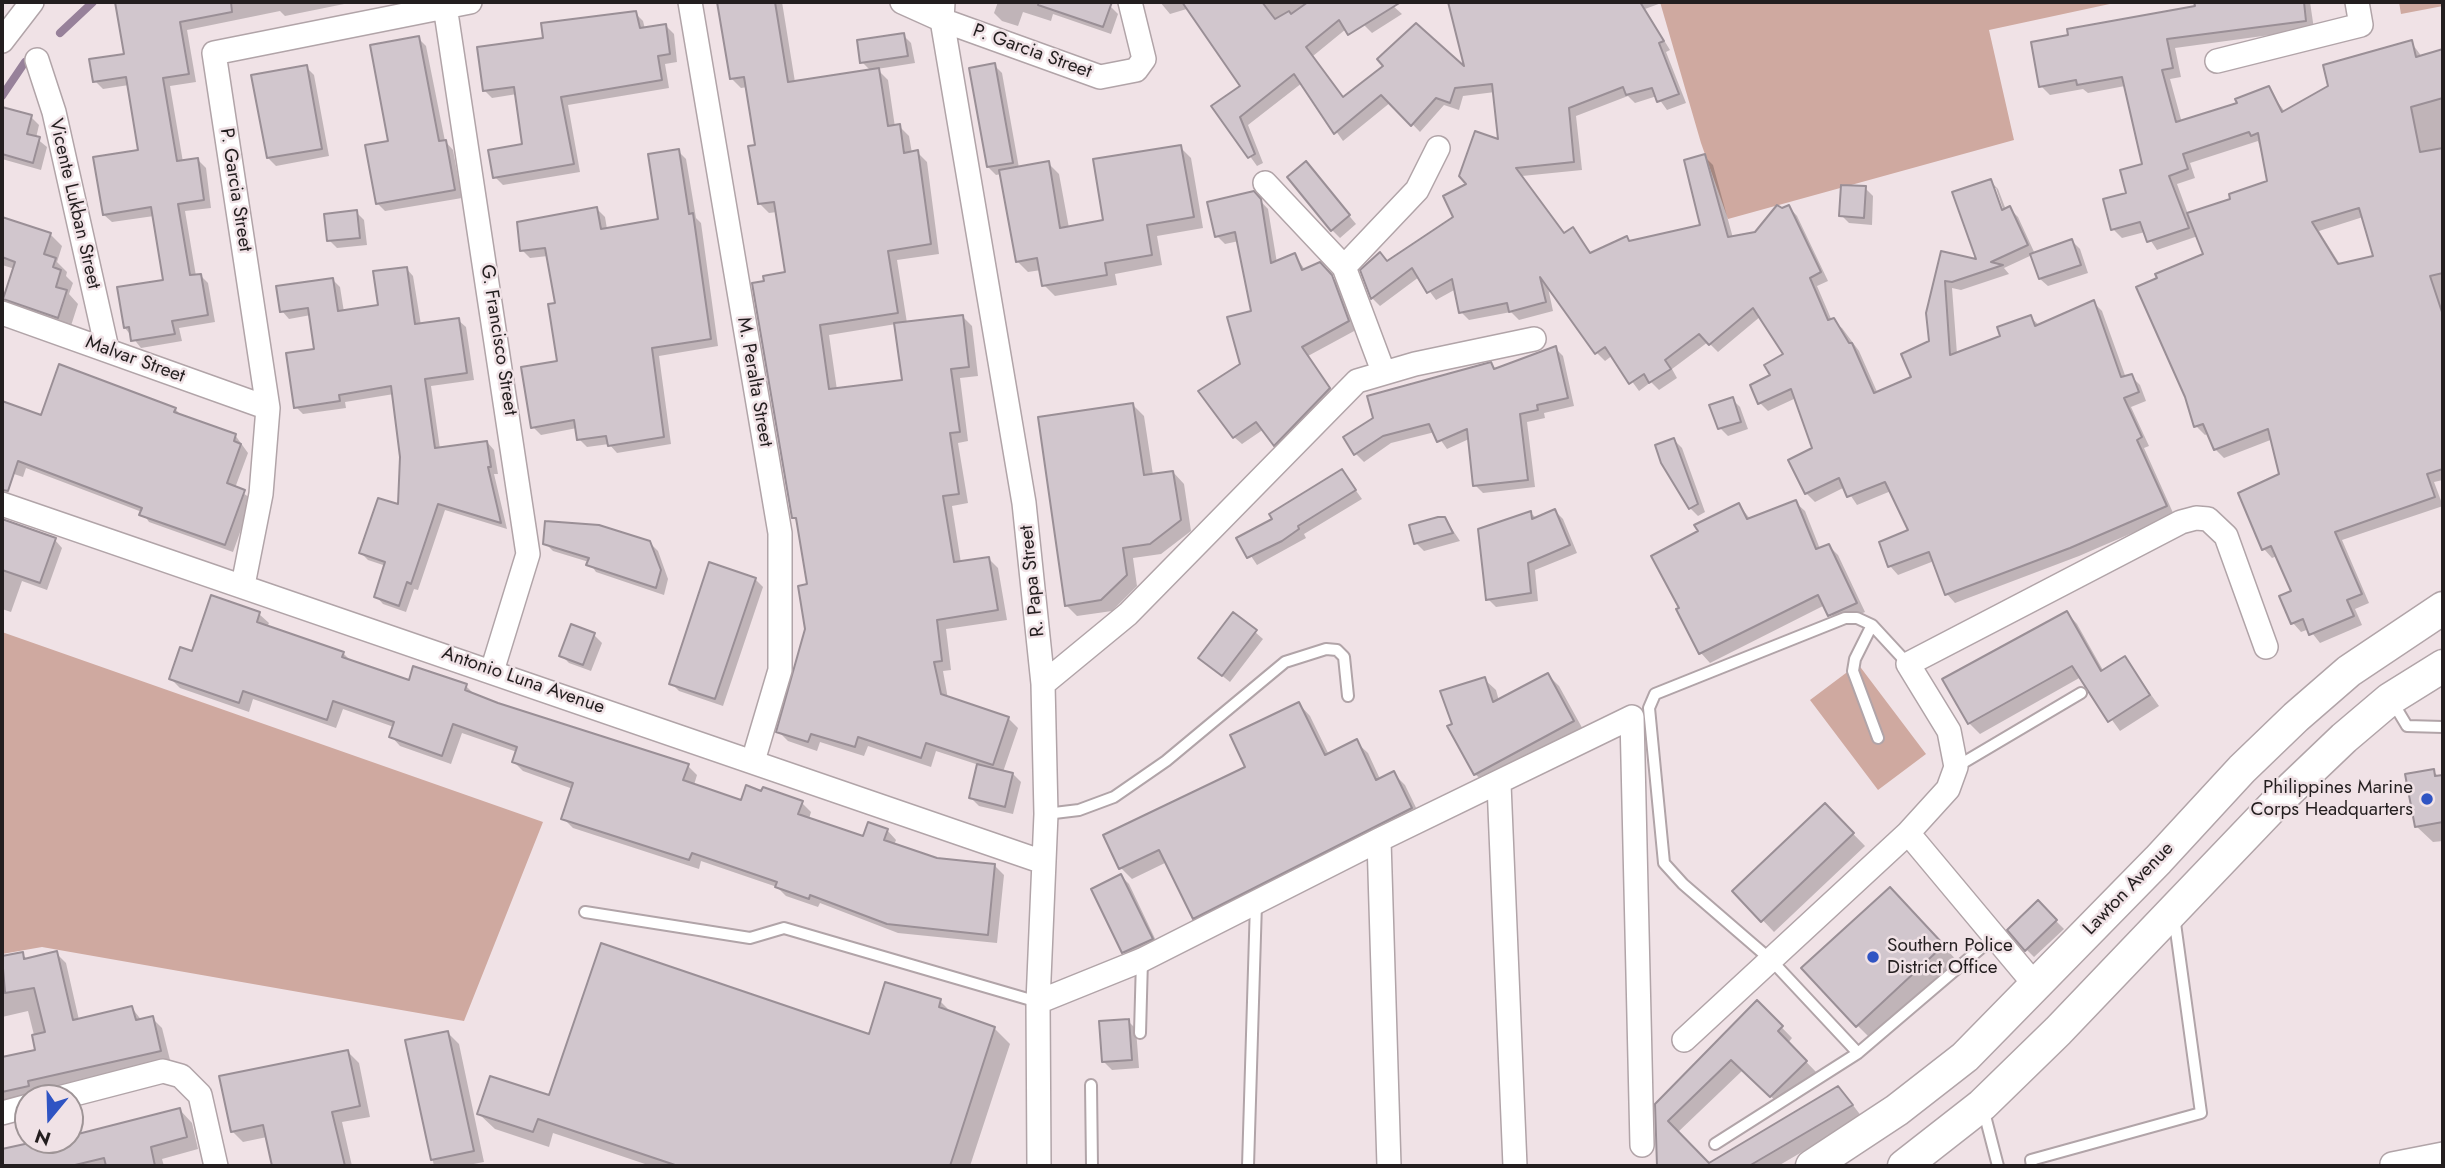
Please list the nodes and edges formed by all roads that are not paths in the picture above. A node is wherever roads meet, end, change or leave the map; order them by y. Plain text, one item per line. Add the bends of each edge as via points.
1 (32, 2) edge
2 (470, 2) edge
3 (690, 2) edge
4 (902, 2) edge
5 (1130, 2) edge
6 (2357, 2) edge
7 (446, 6) junction
8 (943, 11) edge
9 (2, 41) edge
10 (37, 61) dead end
11 (2217, 61) dead end
12 (1438, 148) dead end
13 (1265, 183) dead end
14 (1344, 267) junction
15 (2, 313) edge
16 (1534, 339) dead end
17 (107, 349) junction
18 (1383, 372) junction
19 (268, 408) junction
20 (2, 504) edge
21 (243, 585) junction
22 (2443, 608) edge
23 (1872, 625) junction
24 (2266, 647) dead end
25 (1908, 664) junction
26 (2443, 666) edge
27 (492, 671) junction
28 (1044, 684) junction
29 (2081, 693) dead end
30 (1348, 696) dead end
31 (2390, 699) junction
32 (2443, 727) edge
33 (1878, 738) dead end
34 (753, 761) junction
35 (1956, 767) junction
36 (1499, 784) junction
37 (1046, 814) junction
38 (1908, 833) junction
39 (1379, 840) junction
40 (1043, 862) junction
41 (1256, 902) junction
42 (2173, 909) junction
43 (585, 912) dead end
44 (1994, 937) junction
45 (1142, 960) junction
46 (1771, 960) junction
47 (2036, 986) junction
48 (1038, 1002) junction
49 (1140, 1033) dead end
50 (1684, 1040) dead end
51 (1858, 1053) junction
52 (1091, 1086) dead end
53 (84, 1092) edge
54 (1982, 1105) junction
55 (1715, 1144) dead end
56 (1642, 1145) dead end
57 (2443, 1154) edge
58 (2392, 1164) dead end
59 (216, 1166) edge
60 (1039, 1166) edge
61 (1092, 1166) edge
62 (1248, 1166) edge
63 (1389, 1166) edge
64 (1515, 1166) edge
65 (1812, 1166) edge
66 (1904, 1166) edge
67 (1998, 1166) edge
68 (2032, 1166) edge

1 - 9 street
2 - 7 street, P. Garcia Street
3 - 34 street, M. Peralta Street via 780,533 780,670
4 - 8 street, P. Garcia Street
5 - 8 street, P. Garcia Street via 1144,60 1136,70 1100,77
6 - 11 street via 2361,25
7 - 19 street, P. Garcia Street via 214,52
7 - 27 street, G. Francisco Street via 528,554
8 - 28 street, R. Papa Street via 1024,503
10 - 17 street, Vicente Lukban Street via 54,112
12 - 14 street via 1417,190
13 - 14 street
14 - 18 street
15 - 17 street, Malvar Street
16 - 18 street
17 - 19 street, Malvar Street
18 - 28 street via 1357,380 1128,614
19 - 21 street, P. Garcia Street via 261,494
20 - 21 street, Antonio Luna Avenue
21 - 27 street, Antonio Luna Avenue
22 - 47 main road, Lawton Avenue via 2349,671 2296,718
23 - 25 lane
23 - 33 lane via 1853,671
23 - 46 lane via 1845,618 1655,694 1649,708 1664,863
24 - 25 street via 2226,536 2208,519 2196,518
25 - 35 street via 1949,731
26 - 31 main road
27 - 34 street, Antonio Luna Avenue
28 - 37 street, R. Papa Street
29 - 35 lane
30 - 37 lane via 1344,657 1337,650 1285,662 1166,761 1114,797 1079,810
31 - 32 lane via 2407,726
31 - 42 main road via 2278,801
34 - 40 street, Antonio Luna Avenue
35 - 38 street via 1948,789
36 - 39 street
36 - 56 street via 1632,717
36 - 64 street
37 - 40 street, R. Papa Street
38 - 44 street
38 - 46 street
39 - 41 street
39 - 63 street
40 - 48 street, R. Papa Street
41 - 45 street
41 - 62 lane
42 - 54 main road
42 - 68 lane via 2201,1113 2031,1160
43 - 48 lane via 750,938 784,929
44 - 47 street
44 - 51 lane
45 - 48 street
45 - 49 lane
46 - 50 street
46 - 51 lane
47 - 65 main road, Lawton Avenue via 1965,1057 1897,1110
48 - 60 street, R. Papa Street
51 - 55 lane
52 - 61 lane
53 - 59 street via 163,1071 181,1076 200,1095
54 - 66 main road
54 - 67 lane
57 - 58 street

